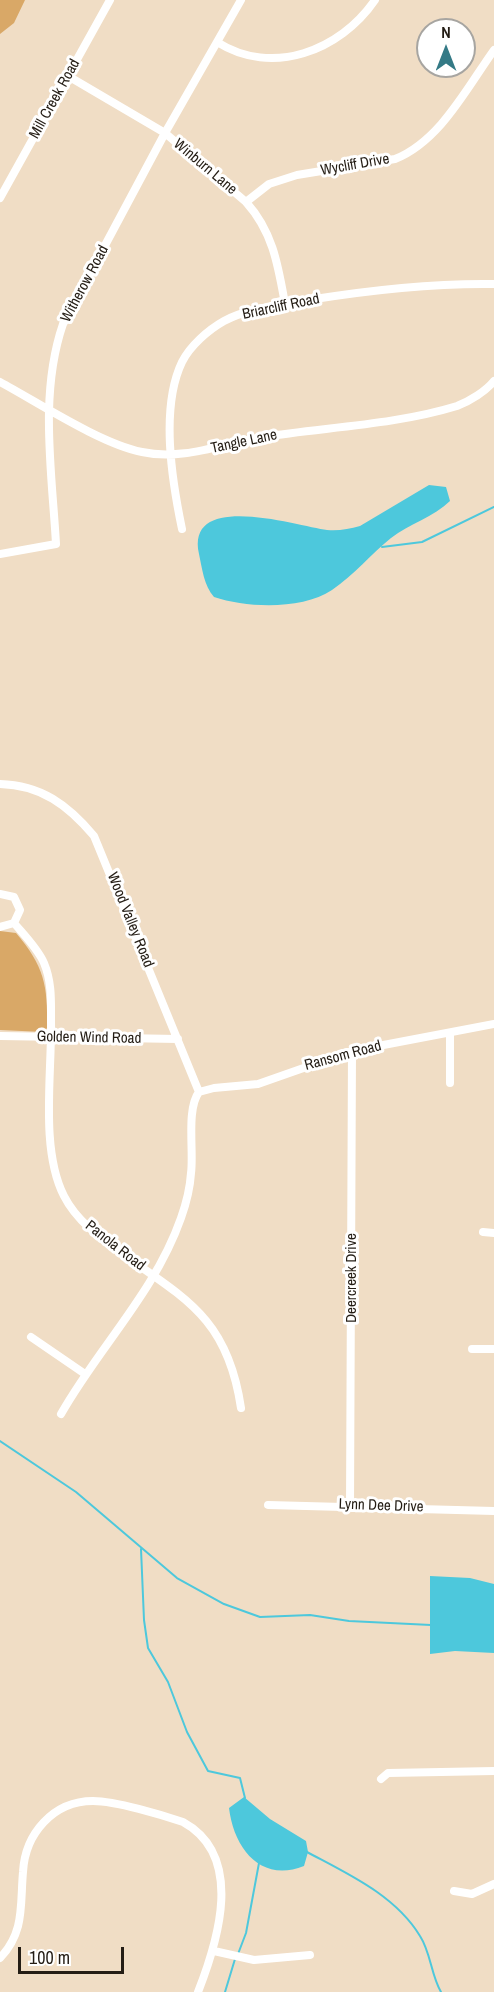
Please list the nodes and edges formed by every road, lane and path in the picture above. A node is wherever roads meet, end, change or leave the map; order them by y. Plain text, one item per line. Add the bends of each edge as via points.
1 (110, 0) edge
2 (241, 0) edge
3 (375, 0) edge
4 (218, 42) junction
5 (494, 50) edge
6 (68, 76) junction
7 (165, 133) junction
8 (0, 198) edge
9 (246, 202) junction
10 (494, 284) edge
11 (285, 304) junction
12 (494, 381) edge
13 (0, 382) edge
14 (49, 409) junction
15 (172, 455) junction
16 (182, 529) dead end
17 (0, 554) edge
18 (1, 784) edge
19 (0, 894) edge
20 (14, 923) junction
21 (0, 927) edge
22 (494, 1024) edge
23 (450, 1033) junction
24 (0, 1036) edge
25 (51, 1038) junction
26 (178, 1040) junction
27 (352, 1051) junction
28 (450, 1083) dead end
29 (198, 1094) junction
30 (483, 1232) dead end
31 (494, 1233) edge
32 (154, 1276) junction
33 (31, 1337) dead end
34 (472, 1349) dead end
35 (494, 1349) edge
36 (85, 1374) junction
37 (241, 1408) dead end
38 (61, 1414) dead end
39 (268, 1505) dead end
40 (350, 1505) junction
41 (494, 1511) edge
42 (494, 1771) edge
43 (381, 1779) dead end
44 (494, 1884) edge
45 (454, 1891) dead end
46 (214, 1951) junction
47 (310, 1955) dead end
48 (0, 1958) edge
49 (198, 1992) edge

1 - 6 street, Mill Creek Road
2 - 4 street, Witherow Road
3 - 4 street via 337,39 312,51 262,60 234,52
4 - 7 street, Witherow Road
5 - 9 street, Wycliff Drive via 436,130 410,153 395,159 297,175 269,184
6 - 7 street, Winburn Lane
6 - 8 street, Mill Creek Road
7 - 9 street, Winburn Lane
7 - 14 street, Witherow Road via 63,324 55,349
9 - 11 street, Winburn Lane via 271,237
10 - 11 street, Briarcliff Road via 385,288
11 - 15 street, Briarcliff Road via 224,321 187,354 173,390
12 - 15 street, Tangle Lane via 458,405
13 - 14 street, Tangle Lane
14 - 15 street, Tangle Lane via 119,446
14 - 17 street, Witherow Road via 56,544
15 - 16 street, Briarcliff Road
18 - 26 street, Wood Valley Road via 56,799 94,836
19 - 20 street via 11,895 19,903 20,914
20 - 21 street
20 - 25 street, Panola Road via 43,961 48,975
22 - 23 street, Ransom Road
23 - 27 street, Ransom Road
23 - 28 street
24 - 25 street, Golden Wind Road
25 - 26 street, Golden Wind Road
25 - 32 street, Panola Road via 48,1145 64,1197 81,1221
26 - 29 street, Wood Valley Road
27 - 29 street, Ransom Road via 258,1084 214,1088
27 - 40 street, Deercreek Drive
29 - 32 street, Wood Valley Road via 193,1109 186,1202
30 - 31 street
32 - 36 street, Wood Valley Road
32 - 37 street, Panola Road via 201,1313 219,1338 232,1367
33 - 36 street
34 - 35 street
36 - 38 street, Wood Valley Road
39 - 40 street, Lynn Dee Drive
40 - 41 street, Lynn Dee Drive
42 - 43 street via 388,1773
44 - 45 street via 472,1894
46 - 47 street via 254,1960
46 - 48 street via 220,1884 214,1855 203,1839 189,1825 174,1819 92,1801 60,1809 42,1823 31,1839 23,1871 21,1920
46 - 49 street

